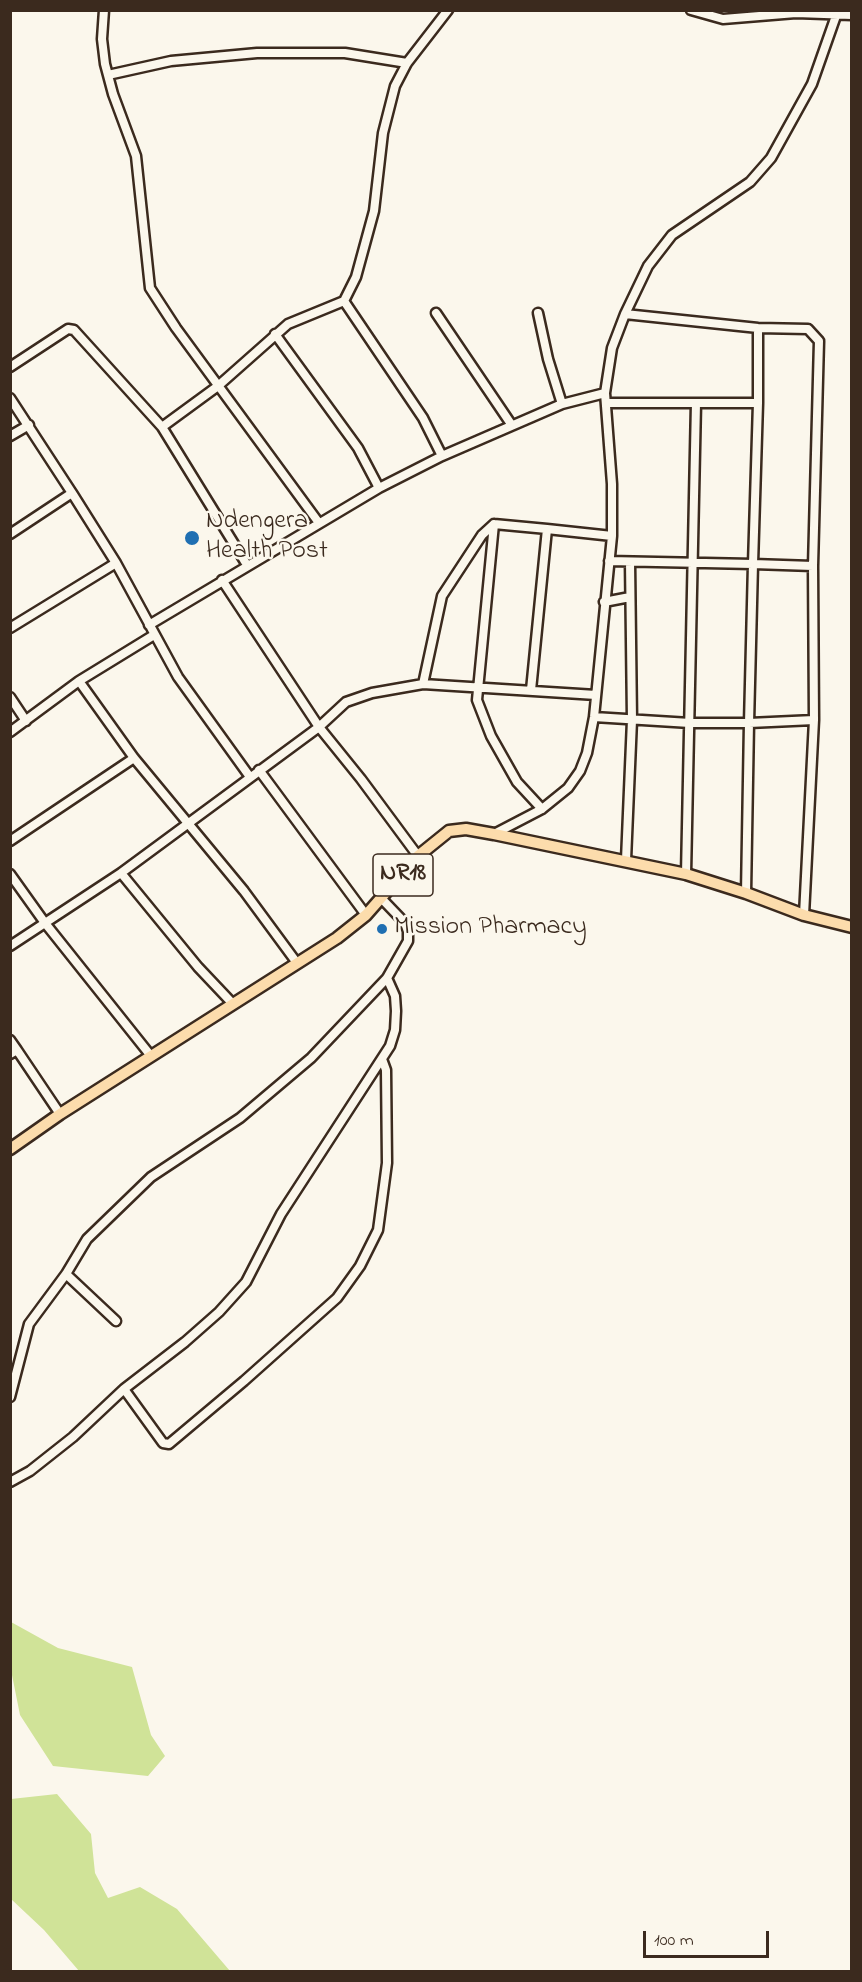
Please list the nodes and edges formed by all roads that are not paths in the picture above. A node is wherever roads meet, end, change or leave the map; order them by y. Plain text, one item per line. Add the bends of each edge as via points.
1 (104, 10) edge
2 (448, 10) edge
3 (691, 10) edge
4 (837, 13) junction
5 (852, 15) edge
6 (407, 63) junction
7 (108, 75) junction
8 (344, 302) junction
9 (538, 312) dead end
10 (436, 313) dead end
11 (625, 314) junction
12 (758, 328) junction
13 (274, 334) junction
14 (10, 367) edge
15 (218, 386) junction
16 (10, 398) edge
17 (606, 398) junction
18 (696, 403) junction
19 (758, 403) junction
20 (562, 404) junction
21 (511, 424) junction
22 (29, 425) junction
23 (162, 427) junction
24 (10, 436) edge
25 (442, 456) junction
26 (379, 488) junction
27 (72, 493) junction
28 (319, 523) junction
29 (494, 524) junction
30 (547, 529) junction
31 (10, 534) edge
32 (612, 536) junction
33 (609, 561) junction
34 (630, 562) junction
35 (117, 563) junction
36 (695, 564) junction
37 (753, 564) junction
38 (247, 565) junction
39 (813, 566) junction
40 (222, 580) junction
41 (630, 597) junction
42 (604, 602) junction
43 (149, 625) junction
44 (10, 628) edge
45 (154, 635) junction
46 (79, 681) junction
47 (423, 684) junction
48 (477, 687) junction
49 (531, 690) junction
50 (596, 695) junction
51 (10, 697) edge
52 (594, 717) junction
53 (632, 720) junction
54 (814, 720) junction
55 (26, 721) junction
56 (690, 723) junction
57 (749, 723) junction
58 (319, 727) junction
59 (10, 732) edge
60 (134, 758) junction
61 (259, 770) junction
62 (250, 777) junction
63 (542, 809) junction
64 (189, 823) junction
65 (494, 834) junction
66 (10, 841) edge
67 (418, 856) junction
68 (626, 860) junction
69 (121, 873) junction
70 (10, 874) edge
71 (686, 874) junction
72 (746, 892) junction
73 (381, 898) junction
74 (366, 915) junction
75 (804, 915) junction
76 (45, 923) junction
77 (852, 927) edge
78 (10, 946) edge
79 (297, 963) junction
80 (387, 978) junction
81 (233, 1004) junction
82 (10, 1040) edge
83 (14, 1052) edge
84 (151, 1056) junction
85 (382, 1059) junction
86 (60, 1114) junction
87 (10, 1149) edge
88 (66, 1274) junction
89 (116, 1321) dead end
90 (123, 1389) junction
91 (10, 1397) edge
92 (10, 1482) edge

1 - 7 street via 102,39
2 - 6 street
3 - 4 street via 723,19
4 - 5 street
4 - 11 street via 812,84 771,158 750,182 672,235 648,266
6 - 7 street via 345,53 257,52 171,61
6 - 8 street via 395,86 383,133 368,235
7 - 15 street via 136,156 150,288
8 - 13 street via 288,324
8 - 25 street via 423,418
9 - 20 street
10 - 21 street
11 - 12 street
11 - 17 street via 612,348
12 - 19 street
12 - 39 street via 808,329 819,341
13 - 15 street
13 - 26 street via 358,448
14 - 23 street via 71,328
15 - 23 street
15 - 28 street
16 - 22 street
17 - 18 street
17 - 20 street
17 - 32 street
18 - 19 street
18 - 36 street
19 - 37 street
20 - 21 street
21 - 25 street
22 - 24 street
22 - 27 street
23 - 38 street
25 - 26 street
26 - 28 street
27 - 31 street
27 - 35 street
28 - 38 street
29 - 30 street
29 - 47 street via 482,535 442,596
29 - 48 street
30 - 32 street
30 - 49 street
32 - 33 street
33 - 34 street
33 - 42 street
34 - 36 street
34 - 41 street
35 - 43 street
35 - 44 street
36 - 37 street
36 - 56 street
37 - 39 street
37 - 57 street
38 - 40 street
39 - 54 street
40 - 43 street
40 - 58 street
41 - 42 street
41 - 53 street
42 - 50 street
43 - 45 street
45 - 46 street
45 - 62 street via 178,677
46 - 55 street
46 - 60 street
47 - 48 street
47 - 58 street via 358,696
48 - 49 street
48 - 63 street via 479,710 491,736 518,782
49 - 50 street
50 - 52 street
51 - 55 street
52 - 53 street
52 - 63 street via 580,771 568,788
53 - 56 street
53 - 68 street
54 - 57 street
54 - 75 street
55 - 59 street
56 - 57 street
56 - 71 street
57 - 72 street
58 - 61 street
58 - 67 street
60 - 64 street
60 - 66 street
61 - 62 street
61 - 74 street
62 - 64 street
63 - 65 street
64 - 69 street
64 - 79 street
65 - 67 main road, NR18 via 466,829 448,831
65 - 68 main road, NR18
67 - 73 main road, NR18
68 - 71 main road, NR18
69 - 76 street
69 - 81 street
70 - 76 street
71 - 72 main road, NR18
72 - 75 main road, NR18
73 - 74 main road, NR18
73 - 80 street via 408,931 408,941
74 - 79 main road, NR18
75 - 77 main road, NR18
76 - 78 street
76 - 84 street
79 - 81 main road, NR18
80 - 85 street via 395,996 395,1030
80 - 88 street via 311,1058 258,1103 151,1177 87,1239
81 - 84 main road, NR18
82 - 83 street
83 - 86 street
84 - 86 main road, NR18
85 - 90 street via 281,1214 246,1282 194,1335
85 - 90 street via 386,1070 387,1163 378,1230 337,1298 169,1444 163,1443
86 - 87 main road, NR18
88 - 89 street
88 - 91 street via 30,1324
90 - 92 street via 73,1437 30,1472

